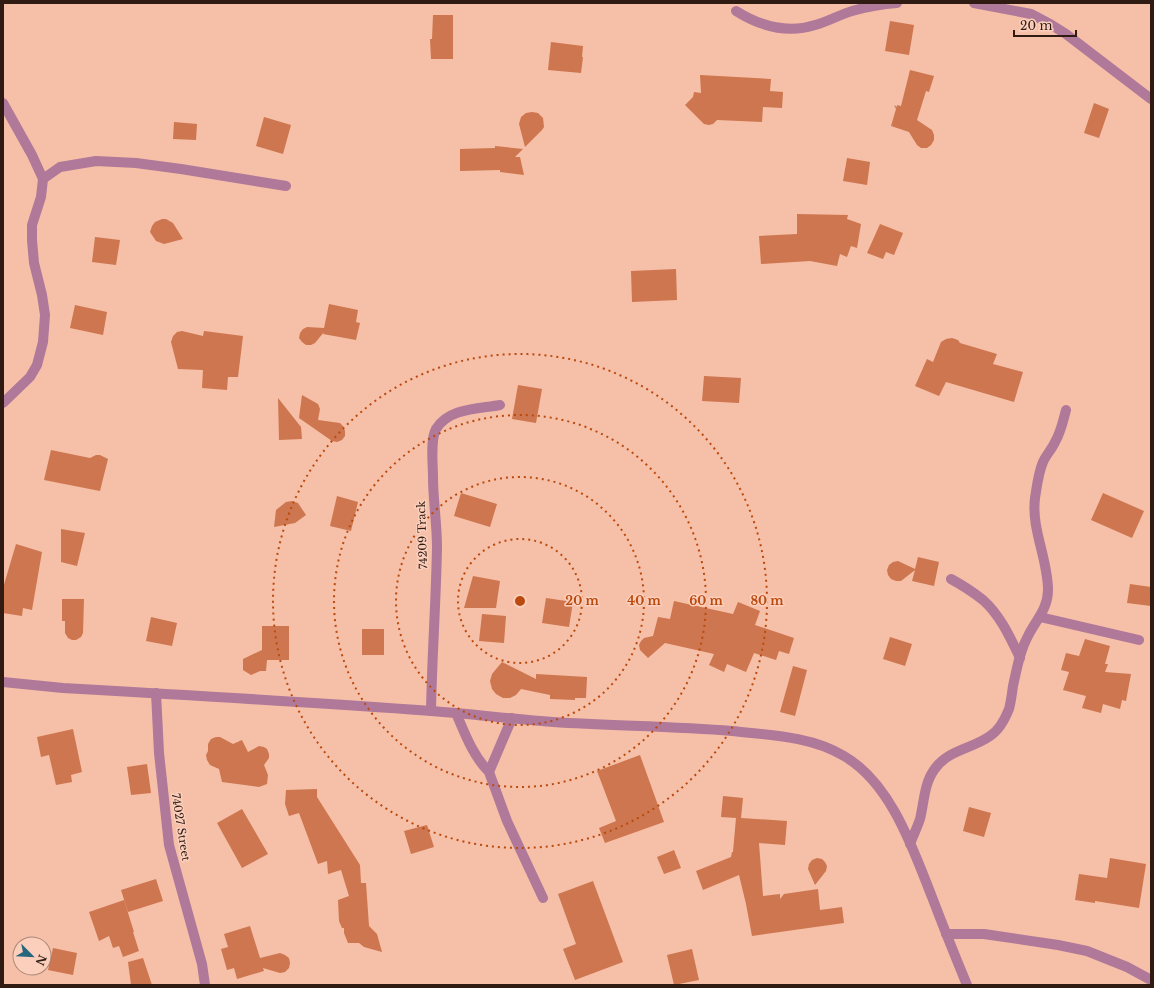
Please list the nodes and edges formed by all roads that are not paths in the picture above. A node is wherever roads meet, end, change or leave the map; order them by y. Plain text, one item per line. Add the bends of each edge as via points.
1 (897, 3) edge
2 (974, 3) edge
3 (736, 11) dead end
4 (1151, 99) edge
5 (3, 102) edge
6 (43, 180) junction
7 (286, 186) dead end
8 (3, 403) edge
9 (500, 405) dead end
10 (1066, 410) dead end
11 (951, 579) dead end
12 (1040, 617) junction
13 (1139, 640) dead end
14 (1020, 658) junction
15 (3, 682) edge
16 (156, 693) junction
17 (431, 711) junction
18 (456, 713) junction
19 (512, 718) junction
20 (489, 772) junction
21 (910, 844) junction
22 (543, 898) dead end
23 (946, 934) junction
24 (1151, 980) edge
25 (205, 985) edge
26 (967, 985) edge

1 - 3 street via 853,11 814,26 798,28 769,26
2 - 4 street via 1031,14 1050,24
5 - 6 street
6 - 7 street via 60,167 96,161 181,168
6 - 8 street via 41,197 32,225 34,263 45,315 43,342 37,366 30,377
9 - 17 street, 74209 Track via 449,416 435,430 433,494 437,551
10 - 12 street via 1062,427 1038,476 1034,500 1048,591
11 - 14 street via 983,600 998,617
12 - 13 street
12 - 14 street via 1029,633
14 - 21 street via 1009,708 1002,722 991,736 955,752 934,770 927,784 920,820
15 - 16 street
16 - 17 street
16 - 25 street, 74027 Street via 159,753 169,845 202,964
17 - 18 street
18 - 19 street
18 - 20 street via 469,743 481,764
19 - 20 street
19 - 21 street via 768,734 823,746 845,756 880,789 896,814
20 - 22 street via 507,821
21 - 23 street
23 - 24 street via 984,934 1087,950
23 - 26 street

